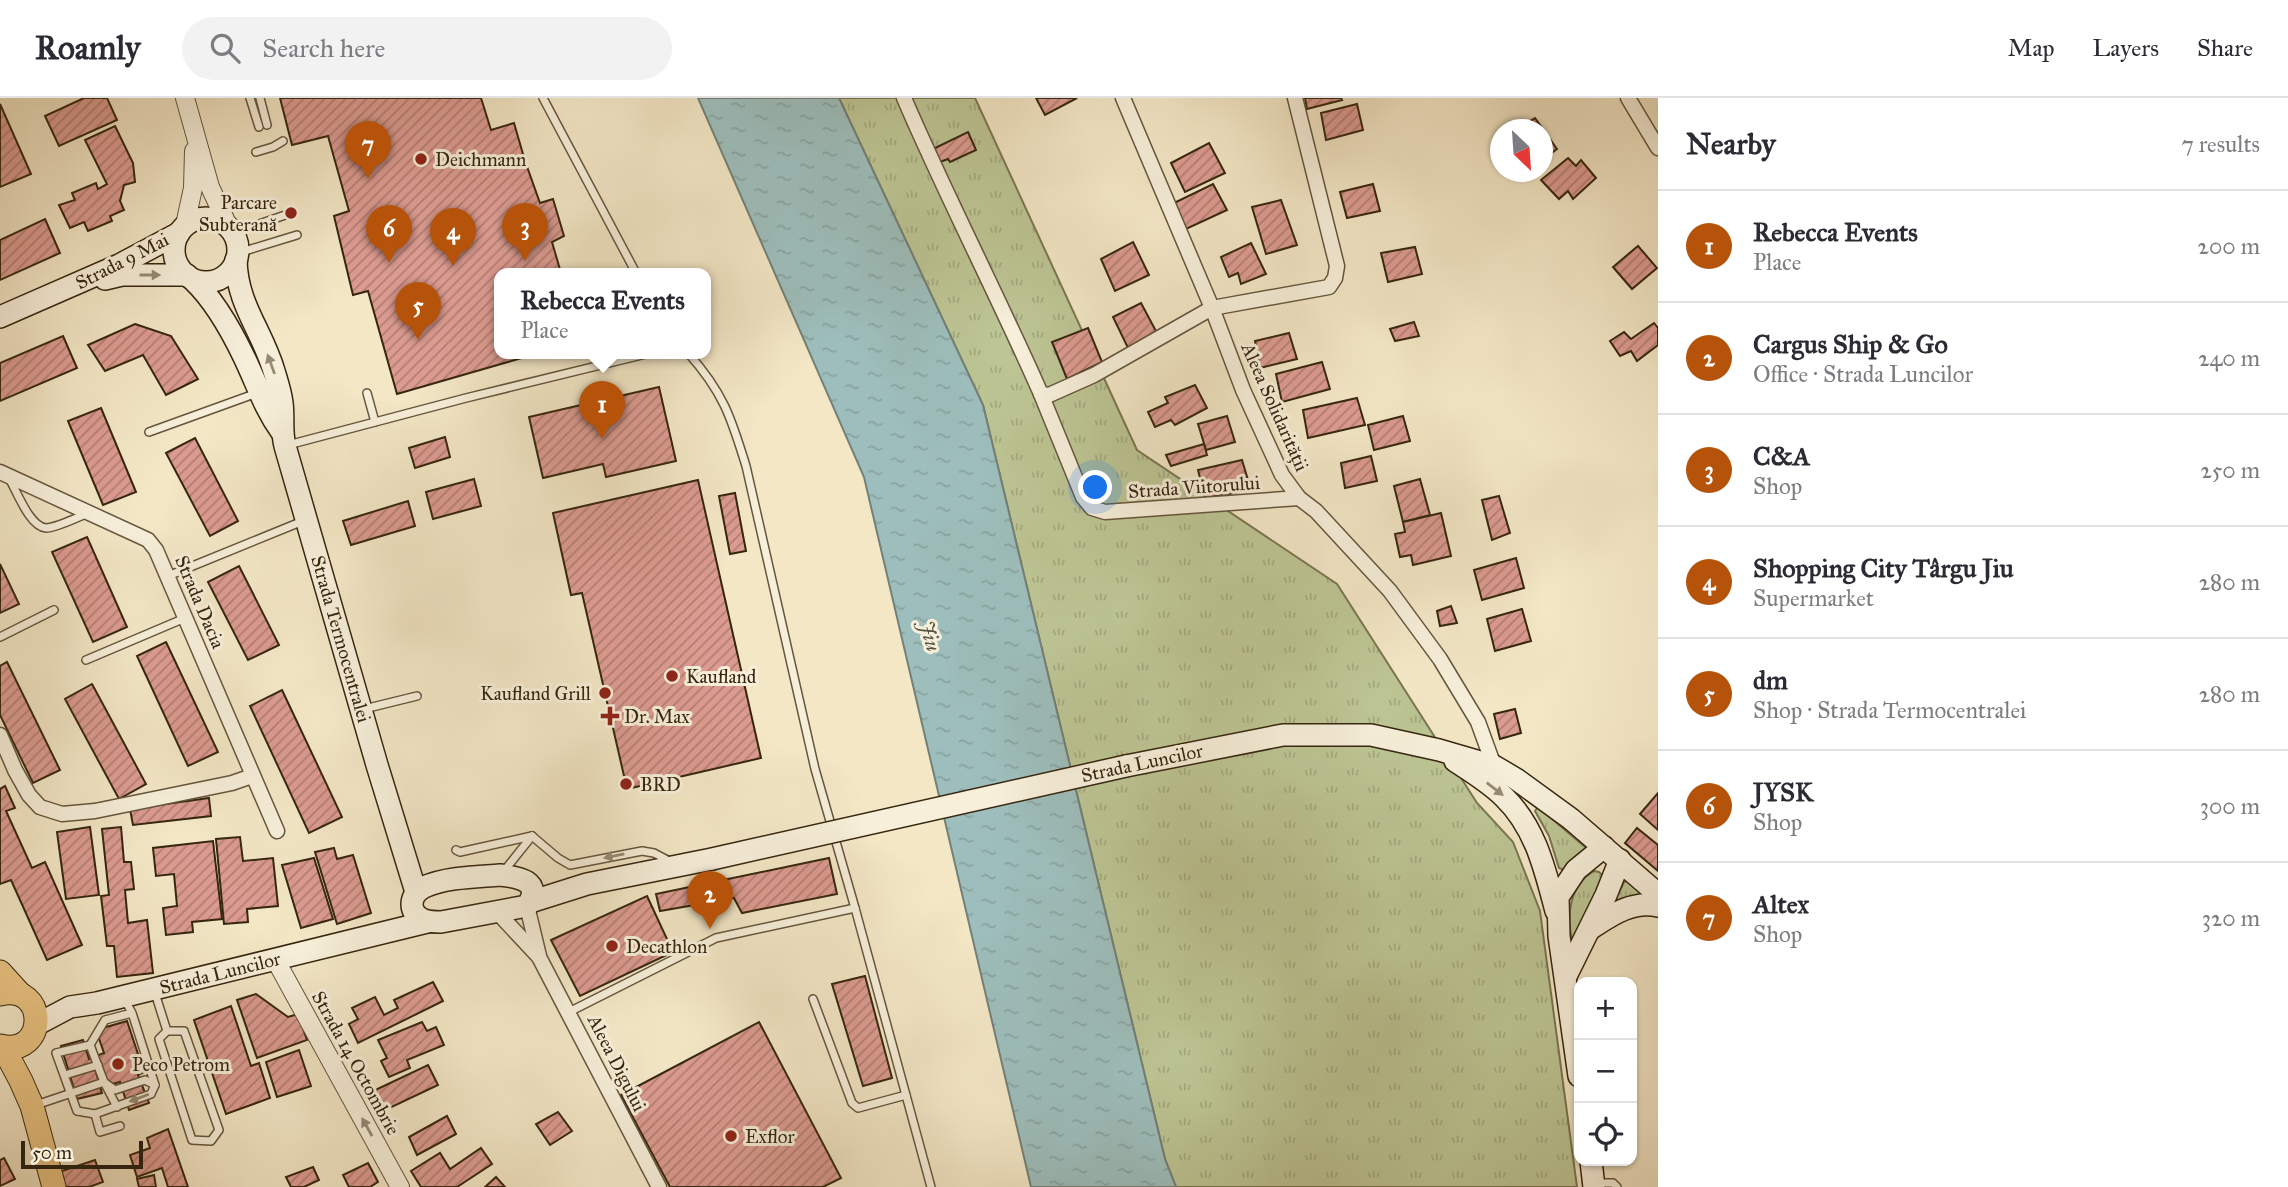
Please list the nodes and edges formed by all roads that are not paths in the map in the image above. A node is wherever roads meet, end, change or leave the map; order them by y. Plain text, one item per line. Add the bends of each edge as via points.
1 (185, 98) edge
2 (250, 98) edge
3 (260, 98) edge
4 (542, 98) edge
5 (904, 98) edge
6 (1123, 98) edge
7 (1295, 98) edge
8 (1628, 98) edge
9 (195, 137) junction
10 (283, 141) dead end
11 (1658, 148) edge
12 (256, 152) dead end
13 (291, 213) dead end
14 (182, 229) junction
15 (297, 235) dead end
16 (234, 243) junction
17 (633, 268) edge
18 (190, 278) junction
19 (65, 289) junction
20 (1212, 308) junction
21 (0, 317) edge
22 (626, 359) edge
23 (693, 359) edge
24 (258, 392) junction
25 (367, 393) dead end
26 (1041, 394) junction
27 (375, 422) junction
28 (149, 432) dead end
29 (283, 438) junction
30 (4, 474) edge
31 (1299, 498) junction
32 (89, 513) junction
33 (307, 519) junction
34 (168, 576) junction
35 (54, 610) dead end
36 (185, 618) junction
37 (0, 637) edge
38 (86, 660) dead end
39 (417, 696) dead end
40 (361, 710) junction
41 (0, 736) edge
42 (1439, 750) junction
43 (1494, 766) junction
44 (252, 776) junction
45 (277, 831) dead end
46 (532, 836) junction
47 (402, 846) junction
48 (456, 850) dead end
49 (1612, 853) junction
50 (678, 866) junction
51 (500, 875) junction
52 (523, 878) junction
53 (451, 880) junction
54 (587, 884) junction
55 (1658, 894) edge
56 (528, 904) junction
57 (1658, 906) edge
58 (418, 907) junction
59 (855, 908) junction
60 (498, 913) junction
61 (1557, 916) junction
62 (1590, 929) junction
63 (539, 957) junction
64 (275, 959) junction
65 (0, 972) edge
66 (1566, 976) junction
67 (154, 989) junction
68 (16, 996) edge
69 (813, 999) dead end
70 (128, 1005) junction
71 (70, 1007) junction
72 (569, 1012) junction
73 (36, 1025) junction
74 (167, 1031) junction
75 (1574, 1040) edge
76 (90, 1045) junction
77 (8, 1047) edge
78 (98, 1065) junction
79 (65, 1075) junction
80 (104, 1082) junction
81 (155, 1085) junction
82 (71, 1092) junction
83 (906, 1096) junction
84 (32, 1106) junction
85 (117, 1107) junction
86 (95, 1114) junction
87 (120, 1126) dead end
88 (1592, 1166) edge
89 (1594, 1185) edge
90 (54, 1187) edge
91 (400, 1187) edge
92 (659, 1187) edge
93 (931, 1187) edge
94 (1617, 1187) edge

1 - 9 street, Strada Termocentralei
2 - 3 lane via 263,126
4 - 17 lane
5 - 26 street, Strada Viitorului
6 - 20 street, Aleea Solidarității
7 - 20 street via 1337,266 1335,278 1329,287
8 - 11 street
9 - 14 street, Strada Termocentralei via 193,188
9 - 16 street, Strada Termocentralei via 215,202
10 - 12 lane
13 - 16 lane
14 - 16 main road via 193,220 212,218
14 - 18 main road via 174,251 180,268
14 - 19 main road, Strada 9 Mai
15 - 16 lane
16 - 18 main road via 232,269 207,282
29 -> 16 main road, Strada Termocentralei via 282,403 274,369 243,301
19 -> 18 main road, Strada 9 Mai via 122,275
18 - 24 main road, Strada Termocentralei via 204,290 231,333
19 - 21 main road, Strada 9 Mai
20 - 26 street via 1094,375 1049,395
20 - 31 street, Aleea Solidarității via 1243,390 1282,475
22 - 27 lane
23 - 59 lane via 725,404 742,453 815,769
24 - 28 lane
24 - 29 main road, Strada Termocentralei
25 - 27 lane
26 - 31 street, Strada Viitorului via 1092,508 1105,512
27 - 29 lane
29 - 33 main road, Strada Termocentralei
30 - 32 street, Strada Dacia
30 - 32 lane via 38,526 47,528
31 - 43 street, Aleea Solidarității via 1390,591 1419,630 1478,722
32 - 34 street, Strada Dacia via 148,540
33 - 34 lane
33 - 40 main road, Strada Termocentralei
34 - 36 street, Strada Dacia
35 - 37 lane
36 - 38 lane
36 - 44 street, Strada Dacia
39 - 40 lane
40 - 47 main road, Strada Termocentralei
41 - 44 street via 29,795 40,807 61,814 95,811
42 - 43 main road, Strada Luncilor
42 - 50 main road, Strada Luncilor, bridge via 1371,735 1283,735
42 -> 61 main road via 1504,797 1524,821 1535,842
43 - 49 main road, Strada Luncilor via 1538,794
44 - 45 street, Strada Dacia
46 - 48 lane
50 -> 46 lane via 642,851 570,865
46 - 51 lane
47 - 53 main road, Strada Termocentralei via 430,873
47 - 58 main road, Strada Termocentralei
49 - 55 main road, Strada Luncilor
49 - 61 main road via 1576,870 1558,897
49 - 62 main road
50 - 54 main road, Strada Luncilor
51 - 52 main road, Strada Luncilor
51 - 53 main road, Strada Luncilor
52 - 54 main road, Strada Luncilor
52 - 56 main road via 532,889
53 - 58 main road, Strada Luncilor via 432,884
54 - 56 main road, Strada Luncilor
56 - 60 main road, Strada Luncilor
56 - 63 street, Aleea Digului
57 - 62 main road via 1621,910
58 - 60 main road, Strada Luncilor via 440,922
58 - 64 main road, Strada Luncilor via 369,935
59 - 72 lane via 716,938
59 - 83 lane
60 - 63 street, Aleea Digului
61 - 66 main road
62 - 66 main road
63 - 72 street, Aleea Digului
64 - 67 main road, Strada Luncilor
91 -> 64 street, Strada 14 Octombrie
65 - 68 main road
66 - 75 main road
67 - 70 main road, Strada Luncilor
67 - 74 lane
68 - 71 main road, Strada Luncilor
68 - 73 main road via 34,1007
69 - 83 lane via 852,1103 858,1108
70 - 71 main road, Strada Luncilor
70 - 76 lane via 105,1020
70 - 81 lane
71 - 73 main road, Strada Luncilor
72 - 92 street, Aleea Digului
73 - 77 main road via 27,1041
74 - 74 lane via 159,1040 192,1140 211,1141 219,1130 184,1031
76 - 78 lane
76 - 79 lane via 56,1054
77 - 84 main road
78 - 79 lane
78 - 80 lane
79 - 82 lane
80 - 81 lane via 115,1090 145,1080
80 - 82 lane
80 - 85 lane
81 -> 85 lane via 151,1094
82 - 84 lane
82 - 86 lane via 77,1111
83 - 93 lane
84 - 90 main road
85 - 86 lane
86 - 87 lane via 100,1132
88 - 89 main road
89 - 94 lane via 1613,1183

